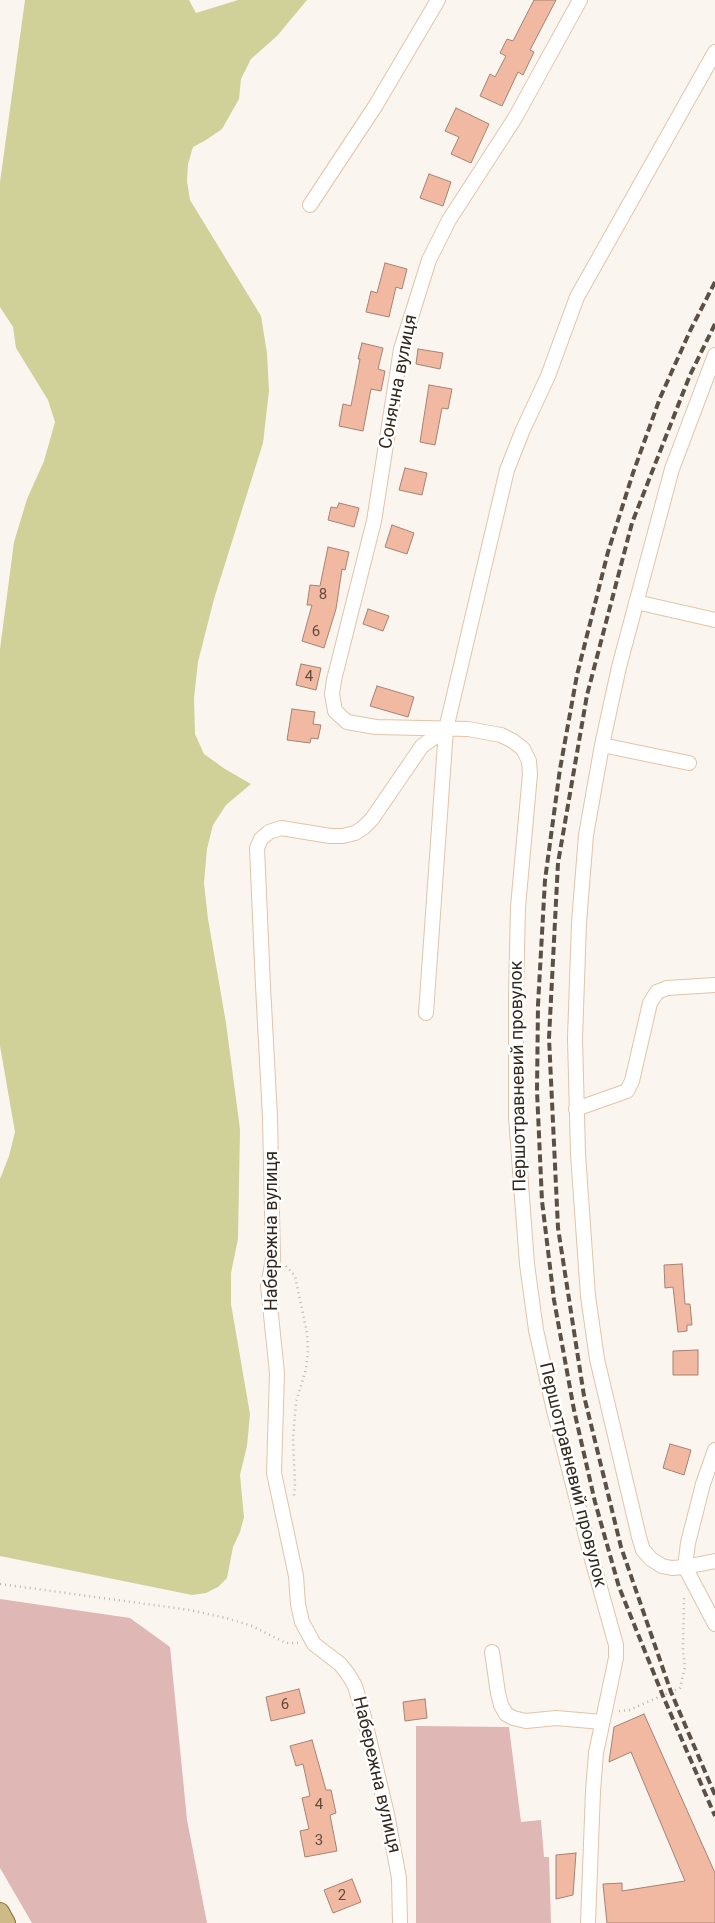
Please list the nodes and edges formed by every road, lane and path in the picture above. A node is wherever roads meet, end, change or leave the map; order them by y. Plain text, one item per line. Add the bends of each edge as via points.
1 (438, 0) edge
2 (580, 0) edge
3 (715, 52) edge
4 (310, 205) dead end
5 (715, 355) edge
6 (636, 602) junction
7 (715, 620) edge
8 (446, 729) junction
9 (602, 744) junction
10 (688, 763) dead end
11 (715, 985) edge
12 (426, 1013) dead end
13 (576, 1108) junction
14 (273, 1259) junction
15 (715, 1450) edge
16 (293, 1501) dead end
17 (715, 1561) edge
18 (685, 1567) junction
19 (0, 1584) edge
20 (684, 1595) dead end
21 (713, 1615) edge
22 (314, 1644) junction
23 (492, 1652) dead end
24 (604, 1717) junction
25 (0, 1912) edge
26 (6, 1923) edge
27 (400, 1923) edge
28 (588, 1923) edge

1 - 4 street via 376,105
2 - 8 street, Сонячна вулиця via 514,118 448,220 429,260 401,349 374,521 334,680 334,711 355,724
3 - 8 street via 577,297 548,376 522,432 499,500
5 - 6 street via 672,469
6 - 7 street
6 - 9 street
8 - 12 street
8 - 14 street, Набережна вулиця via 422,746 363,828 343,836 330,836 281,828 265,835 257,848 270,1117
8 - 24 street, Першотравневий провулок via 501,735 523,749 529,761 518,907 516,994 516,1117 522,1207 536,1330 616,1645 615,1671
9 - 10 street
9 - 13 street via 586,835 579,923
11 - 13 street via 667,988 657,992 650,1003 627,1091
13 - 18 street via 588,1296 597,1359 616,1444 643,1550 662,1566
14 - 16 path via 295,1276 307,1333 306,1369 296,1402 293,1438
14 - 22 street, Набережна вулиця via 268,1286 277,1373 274,1473 296,1576 302,1622
15 - 18 street via 703,1484
17 - 18 street
18 - 21 street
19 - 22 path via 190,1610 252,1626 286,1643
20 - 24 path via 685,1667 680,1688
22 - 27 street, Набережна вулиця via 340,1664 355,1686 387,1814 399,1878
23 - 24 street via 500,1705 506,1714 526,1721
24 - 28 street, Першотравневий провулок via 596,1753 593,1791
25 - 26 main road

